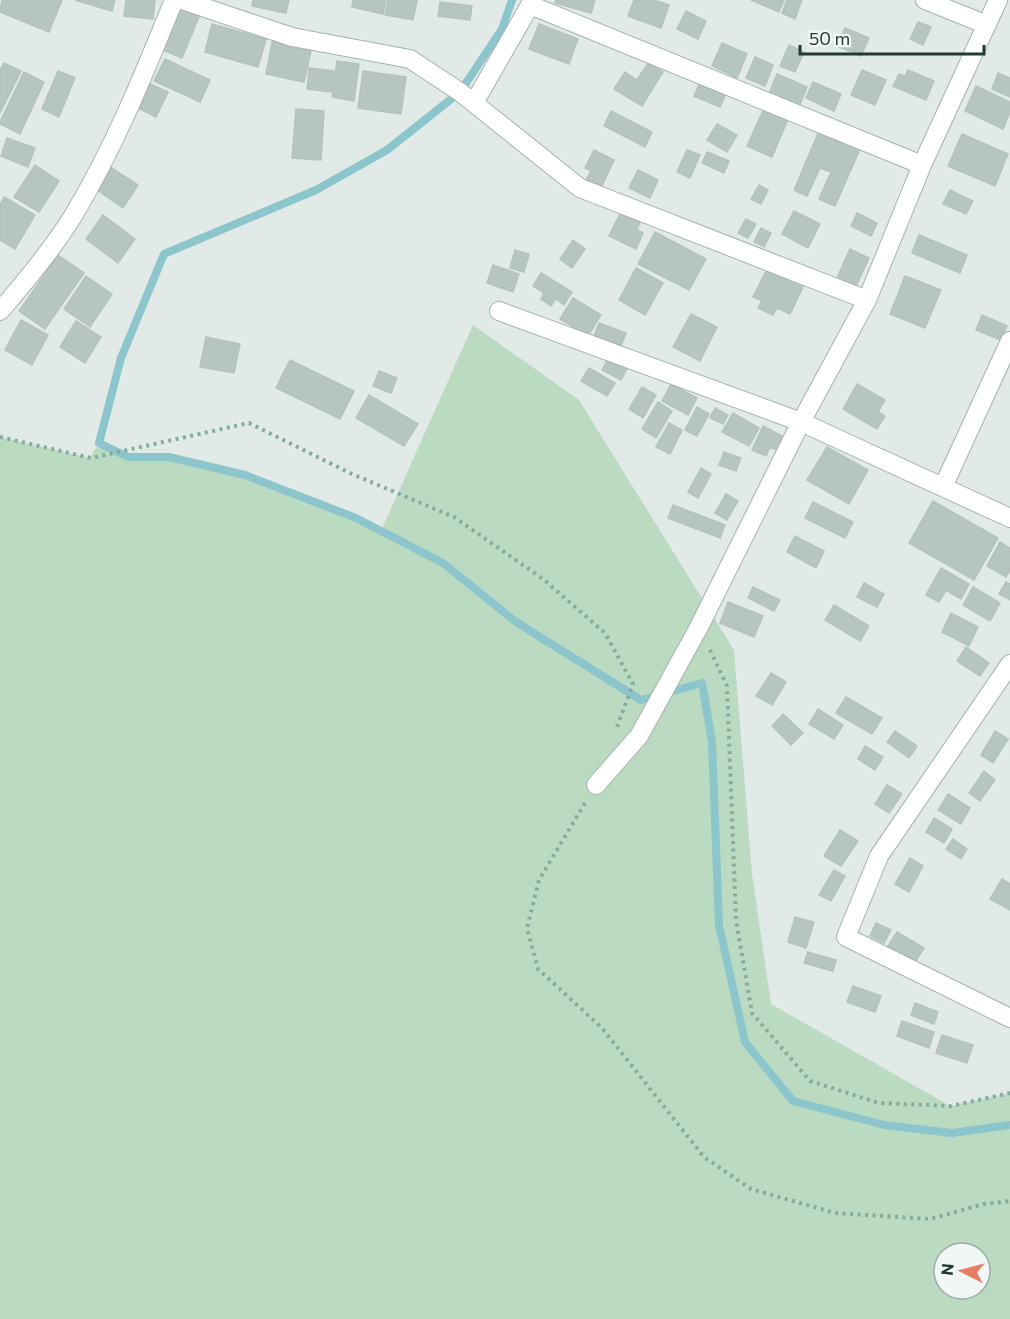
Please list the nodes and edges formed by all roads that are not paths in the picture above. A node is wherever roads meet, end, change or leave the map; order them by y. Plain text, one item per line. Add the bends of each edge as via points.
1 (174, 0) edge
2 (182, 0) edge
3 (925, 0) edge
4 (998, 0) edge
5 (532, 3) edge
6 (987, 25) junction
7 (474, 103) junction
8 (922, 165) junction
9 (867, 300) junction
10 (0, 311) edge
11 (499, 311) dead end
12 (1010, 341) edge
13 (801, 422) junction
14 (943, 487) junction
15 (1010, 518) edge
16 (1010, 664) edge
17 (596, 785) road end
18 (1010, 1018) edge

1 - 10 street via 124,119 72,217
2 - 7 street via 292,37 410,59
3 - 6 street
4 - 6 street
5 - 7 street
5 - 8 street
6 - 8 street
7 - 9 street via 580,188
8 - 9 street
9 - 13 street
11 - 13 street
12 - 14 street
13 - 14 street
13 - 17 street via 696,634 639,736
14 - 15 street
16 - 18 street via 879,856 846,937

